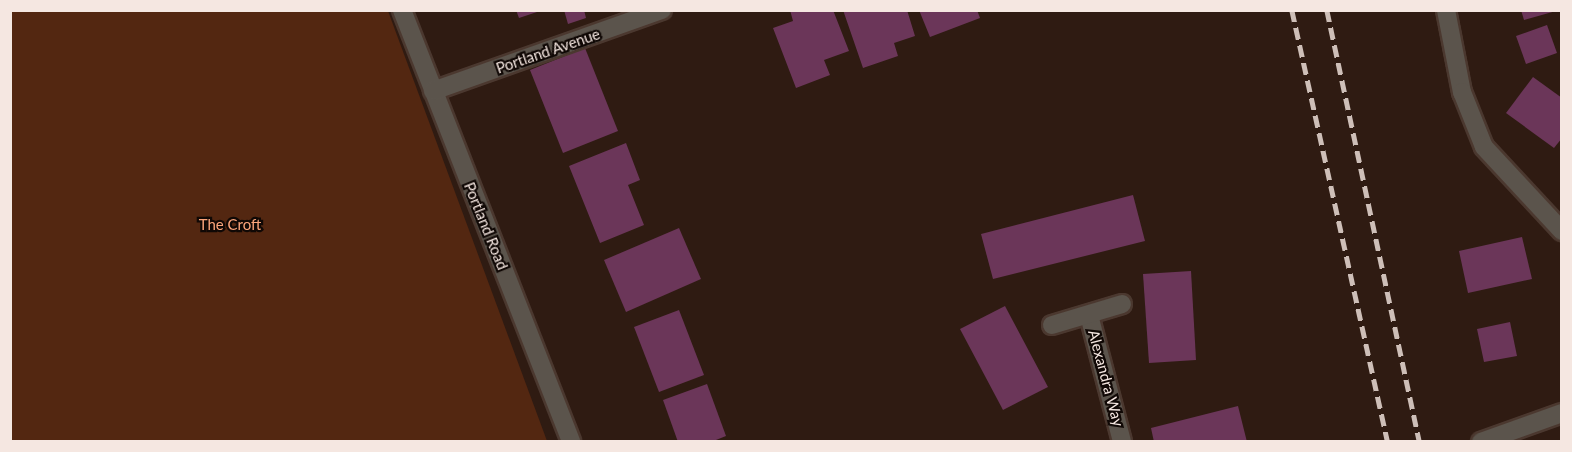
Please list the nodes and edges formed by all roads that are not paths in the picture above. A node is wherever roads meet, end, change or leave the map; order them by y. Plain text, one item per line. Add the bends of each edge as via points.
1 (402, 10) edge
2 (662, 10) edge
3 (1446, 10) edge
4 (433, 91) junction
5 (1562, 231) edge
6 (1122, 304) dead end
7 (1089, 315) junction
8 (1053, 326) dead end
9 (1562, 413) edge
10 (1510, 436) edge
11 (1485, 440) edge
12 (571, 441) edge
13 (1122, 441) edge

1 - 4 street, Portland Road
2 - 4 street, Portland Avenue
3 - 5 street via 1462,92 1484,147
4 - 12 street, Portland Road
6 - 7 street, Alexandra Way
7 - 8 street, Alexandra Way
7 - 13 street, Alexandra Way
9 - 10 street
10 - 11 street

